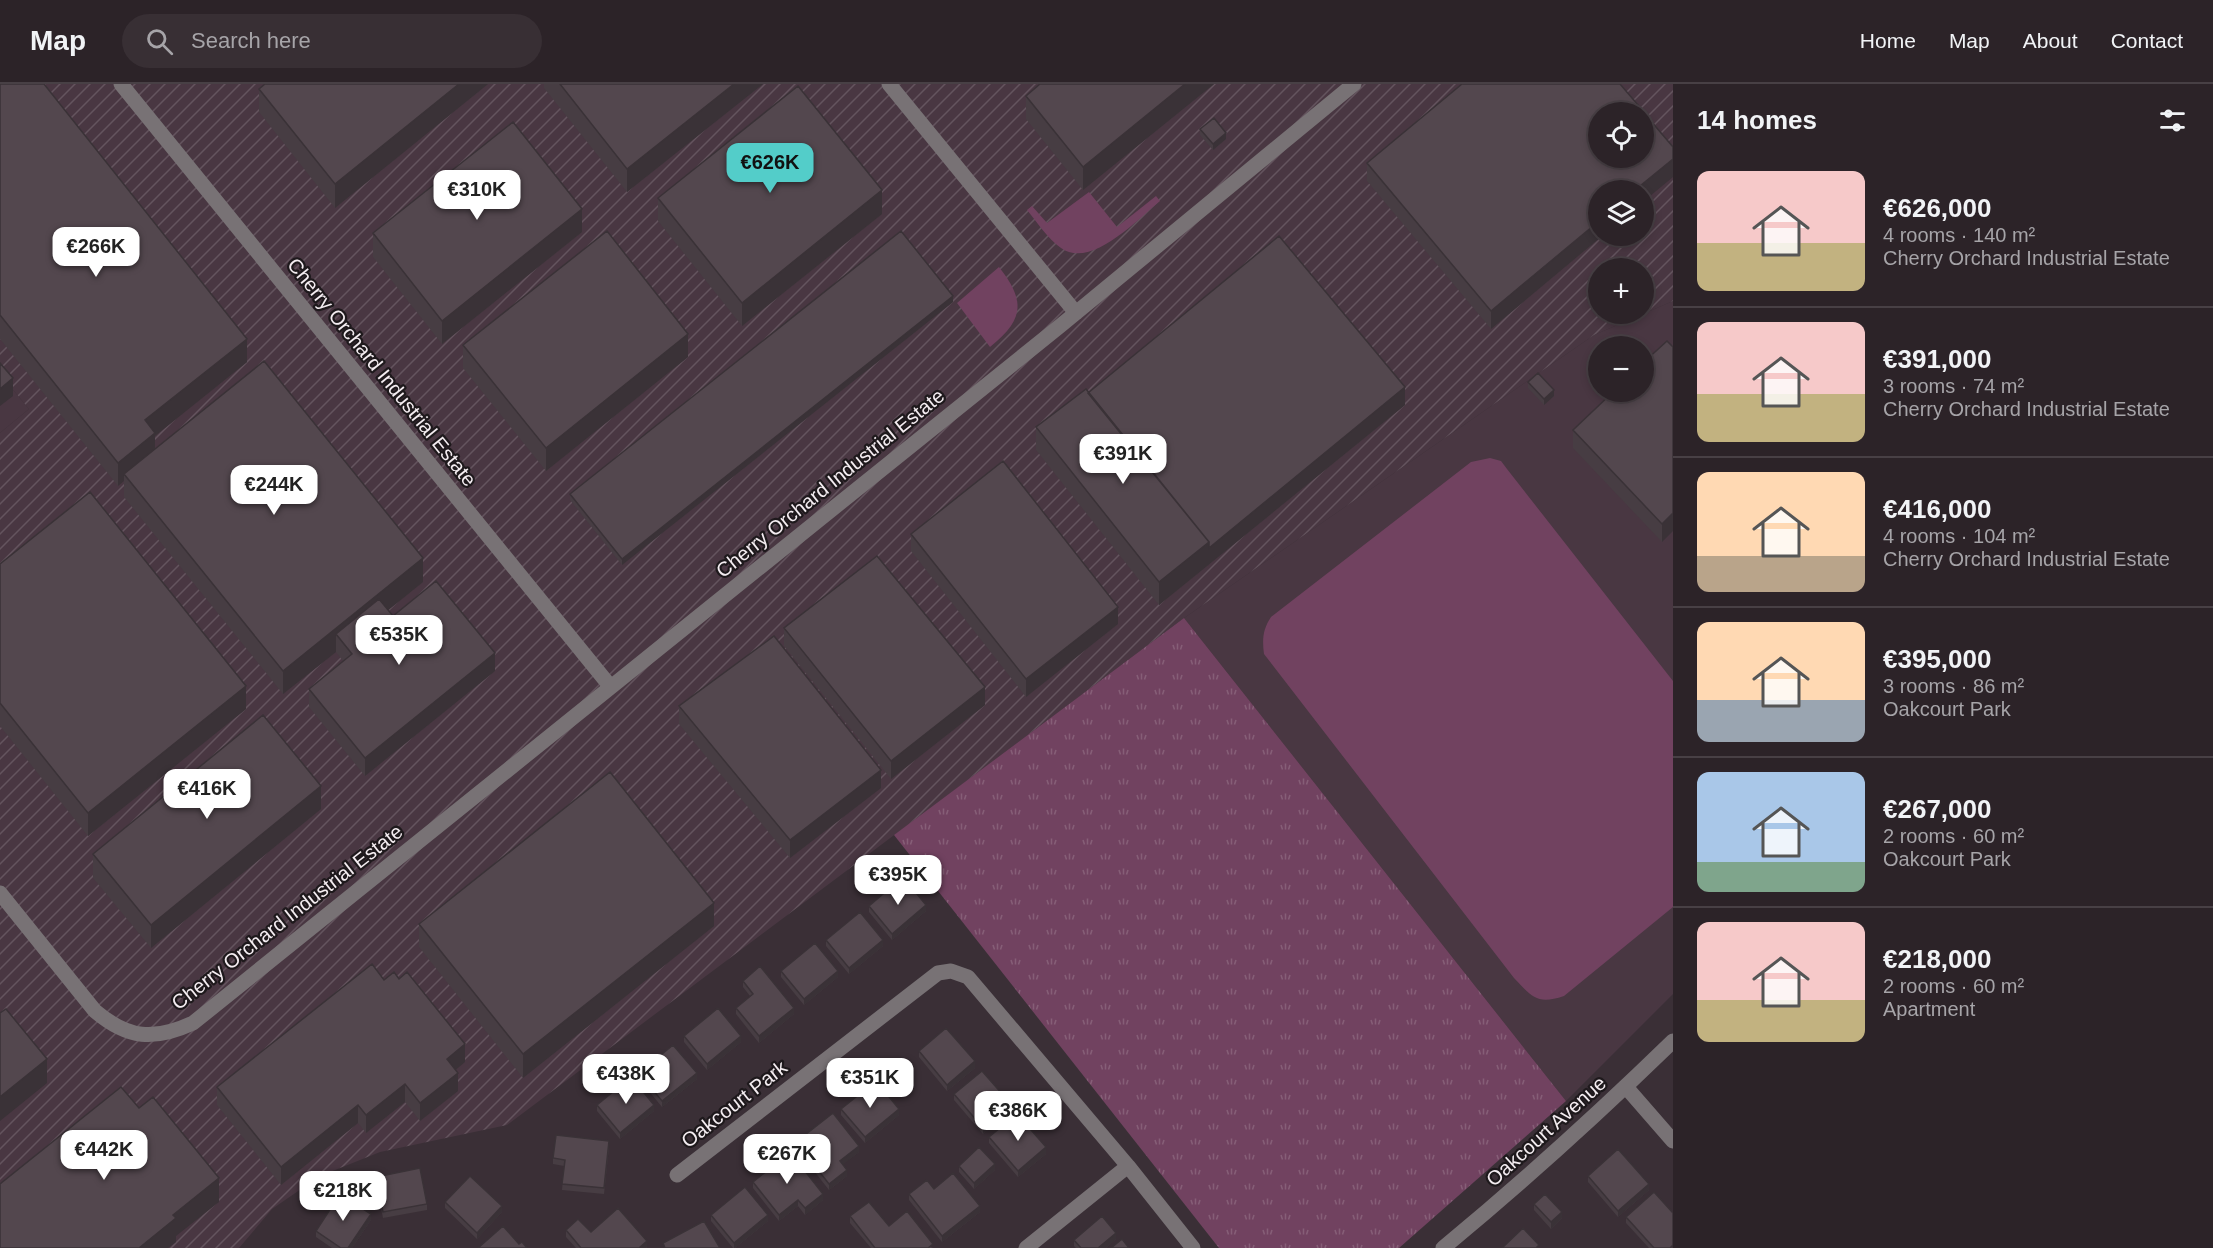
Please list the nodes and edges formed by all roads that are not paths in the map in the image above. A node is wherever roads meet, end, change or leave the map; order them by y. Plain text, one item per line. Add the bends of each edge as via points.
1 (121, 84) edge
2 (889, 84) edge
3 (1354, 84) edge
4 (1076, 313) junction
5 (610, 686) junction
6 (0, 893) edge
7 (1673, 1041) edge
8 (1626, 1087) junction
9 (1673, 1141) edge
10 (1128, 1166) junction
11 (677, 1174) dead end
12 (1026, 1248) edge
13 (1194, 1248) edge
14 (1443, 1248) edge

1 - 5 street, Cherry Orchard Industrial Estate
2 - 4 street
3 - 4 street, Cherry Orchard Industrial Estate
4 - 5 street, Cherry Orchard Industrial Estate
5 - 6 street, Cherry Orchard Industrial Estate via 193,1023 174,1032 139,1034 108,1022
7 - 8 street, Oakcourt Avenue
8 - 9 street
8 - 14 street, Oakcourt Avenue
10 - 11 street, Oakcourt Park via 968,976 951,971 938,973
10 - 12 street
10 - 13 street, Oakcourt Park

